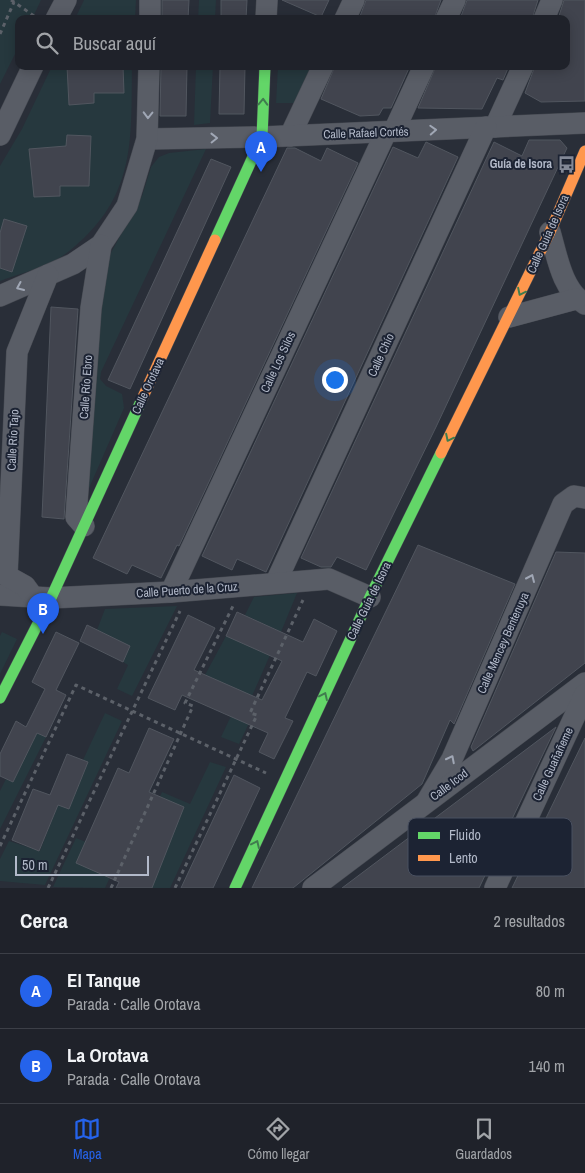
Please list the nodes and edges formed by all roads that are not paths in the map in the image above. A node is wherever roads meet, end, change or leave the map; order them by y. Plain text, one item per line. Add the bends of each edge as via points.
1 (66, 0) edge
2 (150, 0) edge
3 (267, 0) edge
4 (354, 0) edge
5 (455, 0) edge
6 (552, 0) edge
7 (58, 15) edge
8 (150, 15) edge
9 (266, 15) edge
10 (347, 15) edge
11 (448, 15) edge
12 (546, 15) edge
13 (31, 70) edge
14 (149, 70) edge
15 (264, 70) edge
16 (321, 70) edge
17 (422, 70) edge
18 (521, 70) edge
19 (585, 123) edge
20 (491, 127) junction
21 (390, 132) junction
22 (0, 135) edge
23 (290, 136) junction
24 (262, 137) junction
25 (147, 139) junction
26 (585, 150) edge
27 (550, 232) junction
28 (101, 245) junction
29 (48, 275) junction
30 (0, 296) edge
31 (580, 301) edge
32 (509, 317) junction
33 (585, 498) edge
34 (84, 526) junction
35 (276, 582) junction
36 (180, 591) junction
37 (0, 595) edge
38 (42, 597) junction
39 (370, 597) junction
40 (585, 683) edge
41 (585, 694) edge
42 (0, 698) edge
43 (427, 801) junction
44 (527, 818) edge
45 (501, 876) edge
46 (235, 888) edge
47 (313, 888) edge
48 (495, 888) edge

1 - 7 street
2 - 8 street
3 - 9 street
4 - 10 street
5 - 11 street
6 - 12 street
13 - 22 street
14 -> 25 street
24 -> 15 street, Calle Orotava
16 - 23 street
17 - 21 street, Calle Los Silos
18 - 20 street, Calle Chío
19 - 20 street, Calle Rafael Cortés
21 -> 20 street, Calle Rafael Cortés
20 - 35 street, Calle Chío
21 - 23 street, Calle Rafael Cortés
21 - 36 street, Calle Los Silos
23 - 24 street, Calle Rafael Cortés
25 -> 24 street, Calle Rafael Cortés
24 - 34 street, Calle Orotava
25 - 28 street via 127,206
26 - 27 street, Calle Guía de Isora
27 - 31 street via 561,271
27 -> 32 street, Calle Guía de Isora
28 - 29 street via 73,264
28 - 34 street, Calle Río Ebro via 91,308 76,517
29 -> 30 street
29 - 38 street, Calle Río Tajo via 17,352 7,576
31 - 32 street
32 -> 39 street, Calle Guía de Isora
43 -> 33 street, Calle Mencey Bentenuya via 452,759 563,504 574,496
34 - 38 street, Calle Orotava
35 - 36 street, Calle Puerto de la Cruz
35 - 39 street, Calle Puerto de la Cruz via 329,579
36 - 38 street, Calle Puerto de la Cruz
37 - 38 street, Calle Puerto de la Cruz
38 - 42 street, Calle Orotava
46 -> 39 street, Calle Guía de Isora
40 - 43 street, Calle Icod
41 - 44 street, Calle Guañañeme
43 - 47 street, Calle Icod
45 - 48 street, Calle Guañañeme

